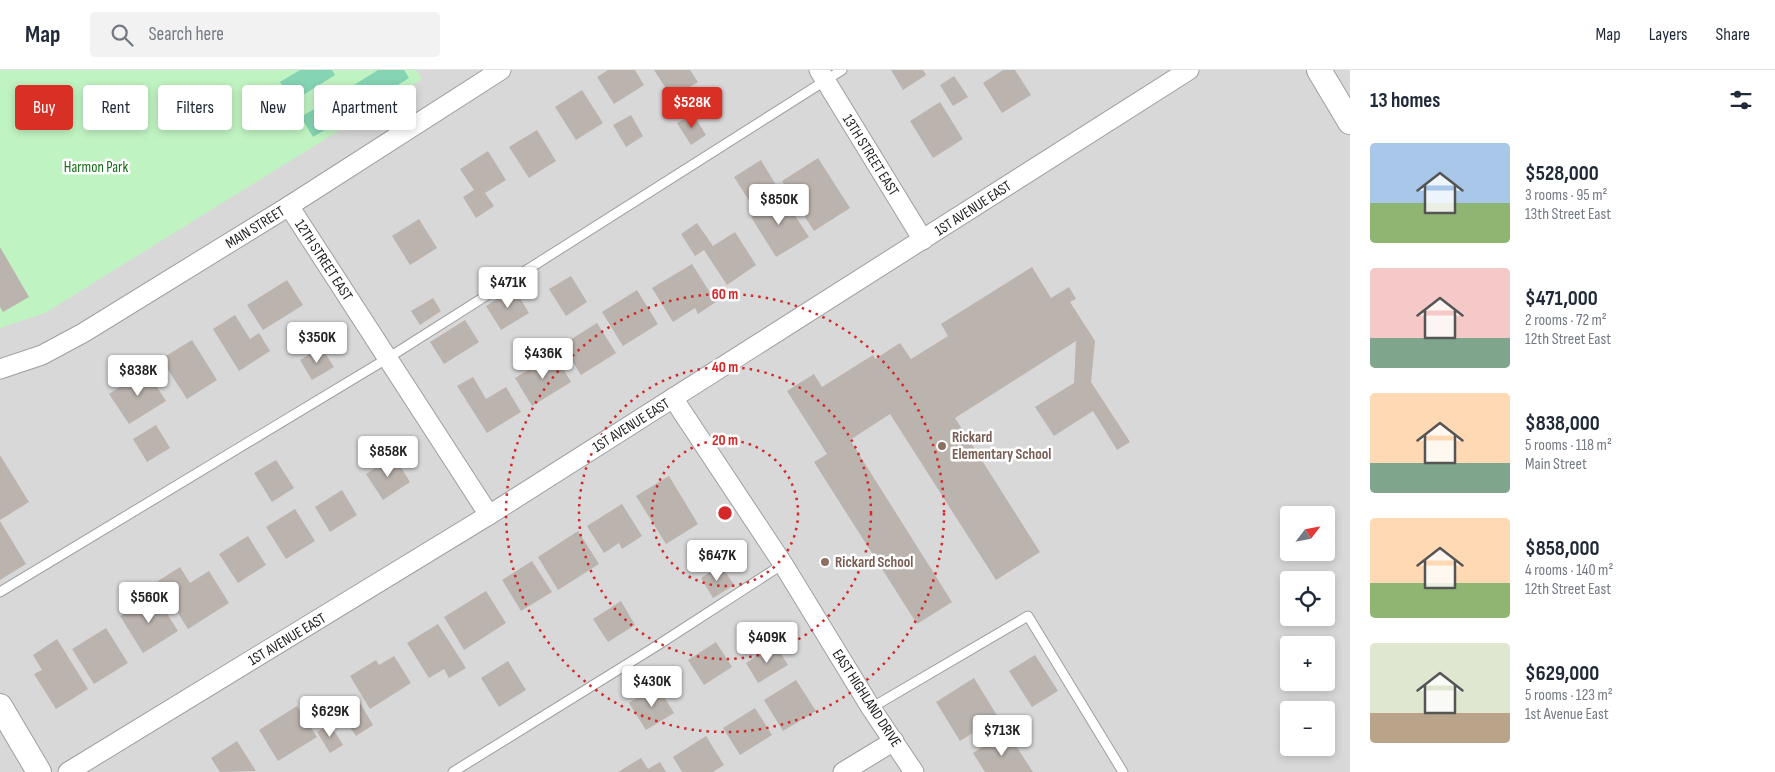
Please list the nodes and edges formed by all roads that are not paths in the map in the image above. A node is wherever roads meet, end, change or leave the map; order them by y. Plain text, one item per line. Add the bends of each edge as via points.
1 (501, 70) edge
2 (842, 70) edge
3 (1189, 70) edge
4 (1319, 70) edge
5 (822, 75) edge
6 (1350, 122) edge
7 (289, 206) junction
8 (923, 240) junction
9 (388, 358) junction
10 (0, 369) edge
11 (673, 398) junction
12 (489, 515) junction
13 (783, 564) junction
14 (0, 592) edge
15 (0, 706) edge
16 (871, 708) junction
17 (894, 741) junction
18 (39, 772) edge
19 (68, 772) edge
20 (453, 772) edge
21 (843, 772) edge
22 (914, 772) edge
23 (1123, 772) edge

1 - 7 street, MAIN STREET
2 - 5 lane
3 - 8 street, 1ST AVENUE EAST
4 - 6 street
5 - 8 street, 13TH STREET EAST
5 - 9 lane
7 - 9 street, 12TH STREET EAST
7 - 10 street, MAIN STREET via 83,333 42,355
8 - 11 street, 1ST AVENUE EAST
9 - 12 street, 12TH STREET EAST
9 - 14 lane
11 - 12 street, 1ST AVENUE EAST
11 - 13 street, EAST HIGHLAND DRIVE
12 - 19 street, 1ST AVENUE EAST
13 - 16 street, EAST HIGHLAND DRIVE
13 - 20 lane
15 - 18 street
16 - 17 street, EAST HIGHLAND DRIVE
16 - 23 lane via 1028,616
17 - 21 street
17 - 22 street, EAST HIGHLAND DRIVE

